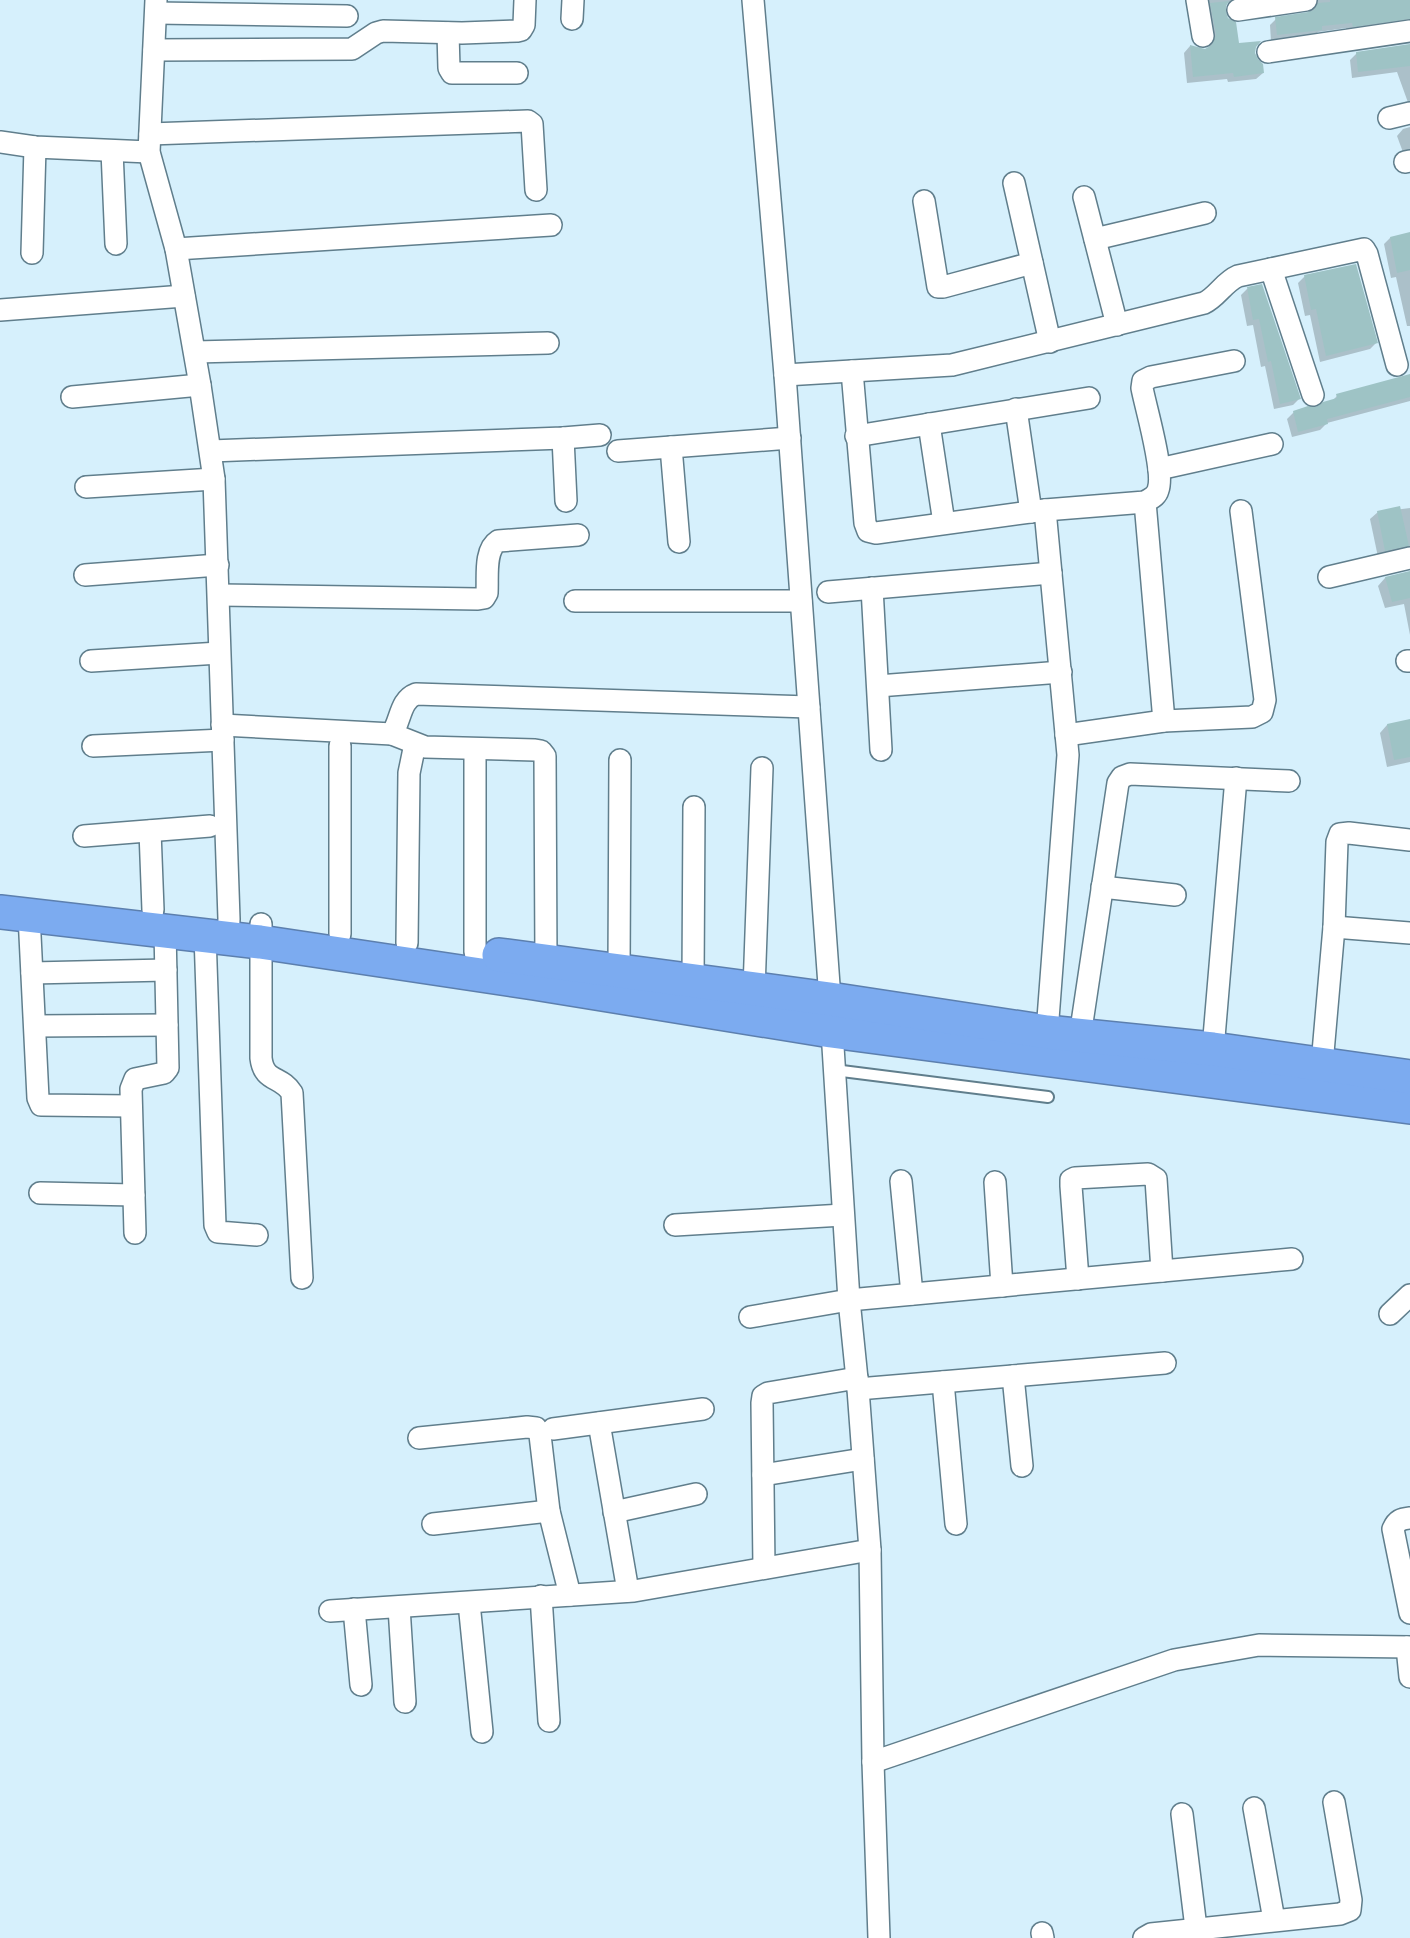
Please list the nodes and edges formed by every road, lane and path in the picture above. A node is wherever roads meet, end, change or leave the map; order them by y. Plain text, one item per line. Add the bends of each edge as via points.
1 (525, 0) edge
2 (753, 0) edge
3 (1197, 0) edge
4 (1306, 0) edge
5 (156, 7) edge
6 (1238, 10) dead end
7 (347, 16) dead end
8 (1410, 31) edge
9 (448, 33) junction
10 (1203, 36) dead end
11 (154, 50) junction
12 (1268, 52) dead end
13 (517, 73) dead end
14 (1410, 113) edge
15 (1389, 118) dead end
16 (0, 142) edge
17 (150, 143) junction
18 (35, 147) junction
19 (112, 151) junction
20 (1014, 183) dead end
21 (536, 190) dead end
22 (1084, 197) dead end
23 (924, 201) dead end
24 (1205, 213) dead end
25 (551, 225) dead end
26 (1095, 239) junction
27 (116, 244) dead end
28 (176, 249) junction
29 (32, 253) dead end
30 (1032, 263) junction
31 (1271, 269) junction
32 (184, 296) junction
33 (0, 310) edge
34 (1117, 325) junction
35 (1050, 342) junction
36 (548, 343) dead end
37 (195, 352) junction
38 (1234, 361) dead end
39 (1396, 365) dead end
40 (852, 371) junction
41 (785, 375) junction
42 (200, 385) junction
43 (1313, 395) dead end
44 (72, 397) dead end
45 (1089, 398) dead end
46 (1017, 409) junction
47 (929, 424) junction
48 (600, 435) dead end
49 (856, 436) junction
50 (563, 438) junction
51 (790, 438) junction
52 (1272, 444) dead end
53 (671, 447) junction
54 (211, 451) junction
55 (618, 452) dead end
56 (1159, 470) junction
57 (214, 479) junction
58 (86, 487) dead end
59 (566, 501) dead end
60 (1145, 502) junction
61 (1038, 511) junction
62 (1241, 511) dead end
63 (944, 524) junction
64 (578, 535) dead end
65 (679, 542) dead end
66 (1410, 558) edge
67 (218, 565) junction
68 (1051, 573) junction
69 (85, 575) dead end
70 (1329, 577) dead end
71 (872, 588) junction
72 (828, 592) dead end
73 (219, 595) junction
74 (575, 601) dead end
75 (801, 601) junction
76 (219, 653) junction
77 (91, 661) dead end
78 (1060, 672) junction
79 (878, 686) junction
80 (809, 707) junction
81 (1164, 721) junction
82 (223, 732) junction
83 (392, 734) junction
84 (1066, 735) junction
85 (415, 744) junction
86 (93, 746) dead end
87 (340, 746) dead end
88 (476, 749) junction
89 (881, 750) dead end
90 (620, 760) dead end
91 (762, 768) dead end
92 (1236, 778) junction
93 (1289, 781) dead end
94 (694, 807) dead end
95 (210, 826) dead end
96 (150, 831) junction
97 (84, 836) dead end
98 (1410, 840) edge
99 (1102, 887) junction
100 (0, 892) edge
101 (1175, 895) dead end
102 (15, 914) edge
103 (159, 920) junction
104 (1334, 927) junction
105 (237, 932) junction
106 (1410, 933) edge
107 (340, 934) junction
108 (407, 943) junction
109 (475, 952) junction
110 (546, 962) junction
111 (166, 970) junction
112 (619, 971) junction
113 (32, 973) junction
114 (693, 981) junction
115 (754, 989) junction
116 (830, 999) junction
117 (167, 1025) junction
118 (35, 1026) junction
119 (831, 1031) junction
120 (1047, 1032) junction
121 (1080, 1035) junction
122 (1213, 1048) junction
123 (1322, 1064) junction
124 (834, 1070) junction
125 (1410, 1077) edge
126 (1048, 1097) dead end
127 (131, 1106) junction
128 (1410, 1107) edge
129 (901, 1181) dead end
130 (995, 1182) dead end
131 (40, 1193) dead end
132 (134, 1195) junction
133 (843, 1215) junction
134 (675, 1225) dead end
135 (135, 1233) dead end
136 (257, 1234) dead end
137 (1293, 1259) dead end
138 (1162, 1271) junction
139 (302, 1278) dead end
140 (1078, 1279) junction
141 (1002, 1286) junction
142 (912, 1294) junction
143 (1410, 1295) edge
144 (849, 1300) junction
145 (1390, 1314) dead end
146 (750, 1317) dead end
147 (1165, 1363) dead end
148 (1013, 1376) junction
149 (944, 1382) junction
150 (858, 1384) junction
151 (703, 1409) dead end
152 (599, 1423) junction
153 (553, 1429) dead end
154 (419, 1438) dead end
155 (864, 1459) junction
156 (1022, 1466) dead end
157 (763, 1475) junction
158 (696, 1494) dead end
159 (549, 1510) junction
160 (615, 1512) junction
161 (1410, 1518) edge
162 (433, 1524) dead end
163 (956, 1524) dead end
164 (870, 1550) junction
165 (764, 1568) junction
166 (628, 1591) junction
167 (570, 1595) junction
168 (541, 1596) junction
169 (469, 1603) junction
170 (399, 1606) junction
171 (354, 1609) junction
172 (330, 1611) dead end
173 (1410, 1613) edge
174 (1408, 1647) edge
175 (1410, 1677) edge
176 (361, 1685) dead end
177 (405, 1702) dead end
178 (549, 1721) dead end
179 (482, 1732) dead end
180 (873, 1762) junction
181 (1334, 1802) dead end
182 (1254, 1808) dead end
183 (1182, 1815) dead end
184 (1274, 1920) junction
185 (1196, 1928) junction
186 (879, 1938) edge
187 (1144, 1938) edge

1 - 9 street via 521,30
2 - 41 street
3 - 10 street
4 - 6 street
5 - 7 street
5 - 11 street
8 - 12 street
9 - 11 street via 382,31 352,49
9 - 13 street via 452,73
11 - 17 street
14 - 15 street
16 - 18 street
17 - 19 street
17 - 21 street via 528,121 532,124
17 - 28 street
18 - 19 street
18 - 29 street
19 - 27 street
20 - 30 street
22 - 26 street
23 - 30 street via 938,287
24 - 26 street
25 - 28 street
26 - 34 street
28 - 32 street
30 - 35 street
31 - 34 street via 1231,279 1204,303
31 - 39 street via 1364,249
31 - 43 street
32 - 33 street
32 - 37 street
34 - 35 street
35 - 40 street via 952,365
36 - 37 street
37 - 42 street
38 - 56 street via 1143,381
40 - 41 street
40 - 49 street
41 - 51 street
42 - 44 street
42 - 54 street
45 - 46 street
46 - 47 street
46 - 61 street
47 - 49 street
47 - 63 street
48 - 50 street
49 - 63 street via 868,531
50 - 54 street
50 - 59 street
51 - 53 street
51 - 75 street
52 - 56 street
53 - 55 street
53 - 65 street
54 - 57 street
56 - 60 street via 1159,487 1155,496
57 - 58 street
57 - 67 street
60 - 61 street
60 - 81 street
61 - 63 street
61 - 68 street
62 - 81 street via 1265,700 1262,712 1252,717
64 - 73 street via 498,541 492,545 484,598
66 - 70 street
67 - 69 street
67 - 73 street
68 - 71 street
68 - 78 street
71 - 72 street
71 - 79 street
73 - 76 street
74 - 75 street
75 - 80 street
76 - 77 street
76 - 82 street
78 - 79 street
78 - 84 street
79 - 89 street
80 - 83 street via 416,694 409,696
80 - 116 street
81 - 84 street
82 - 83 street
82 - 86 street
82 - 105 street
83 - 85 street
84 - 120 street via 1068,755
85 - 88 street
85 - 108 street via 409,773
87 - 107 street
88 - 109 street
88 - 110 street via 535,750 545,756
90 - 112 street
91 - 115 street
92 - 93 street
92 - 99 street via 1130,774 1122,777
92 - 122 street
94 - 114 street
95 - 96 street
96 - 97 street
96 - 103 street
98 - 104 street via 1340,834
99 - 101 street
99 - 121 street
100 - 103 highway
102 - 103 highway
102 - 113 street
103 - 105 highway
103 - 111 street
104 - 106 street
104 - 123 street
105 - 107 highway
105 - 119 highway
105 - 136 street via 215,1225 218,1232
105 - 139 street via 262,1069 287,1085 292,1093
107 - 108 highway
108 - 109 highway
109 - 110 highway
110 - 112 highway
111 - 113 street
111 - 117 street
112 - 114 highway
113 - 118 street
114 - 115 highway
115 - 116 highway
116 - 119 street
116 - 120 highway
117 - 118 street
117 - 127 street via 168,1068 164,1073 135,1079
118 - 127 street via 41,1104
119 - 124 street
119 - 128 highway
120 - 121 highway
121 - 122 highway
122 - 123 highway
123 - 125 highway
124 - 126 lane
124 - 133 street
127 - 132 street
129 - 142 street
130 - 141 street
131 - 132 street
132 - 135 street
133 - 134 street
133 - 144 street
137 - 138 street
138 - 140 street
138 - 140 street via 1156,1179 1148,1174 1075,1178 1071,1186
140 - 141 street
141 - 142 street
142 - 144 street
143 - 145 street
144 - 146 street
144 - 150 street
147 - 148 street
148 - 149 street
148 - 156 street
149 - 150 street
149 - 163 street
150 - 155 street
150 - 157 street via 763,1396
151 - 152 street
152 - 153 street
152 - 160 street
154 - 159 street via 536,1428
155 - 157 street
155 - 164 street
157 - 165 street
158 - 160 street
159 - 162 street
159 - 167 street
160 - 166 street
161 - 173 street via 1400,1519 1393,1530
164 - 165 street
164 - 180 street
165 - 166 street
166 - 167 street
167 - 168 street
168 - 169 street
168 - 178 street
169 - 170 street
169 - 179 street
170 - 171 street
170 - 177 street
171 - 172 street
171 - 176 street
174 - 175 street
174 - 180 street via 1259,1645 1190,1656
180 - 186 street
181 - 184 street via 1350,1910
182 - 184 street
183 - 185 street
184 - 185 street
185 - 187 street

